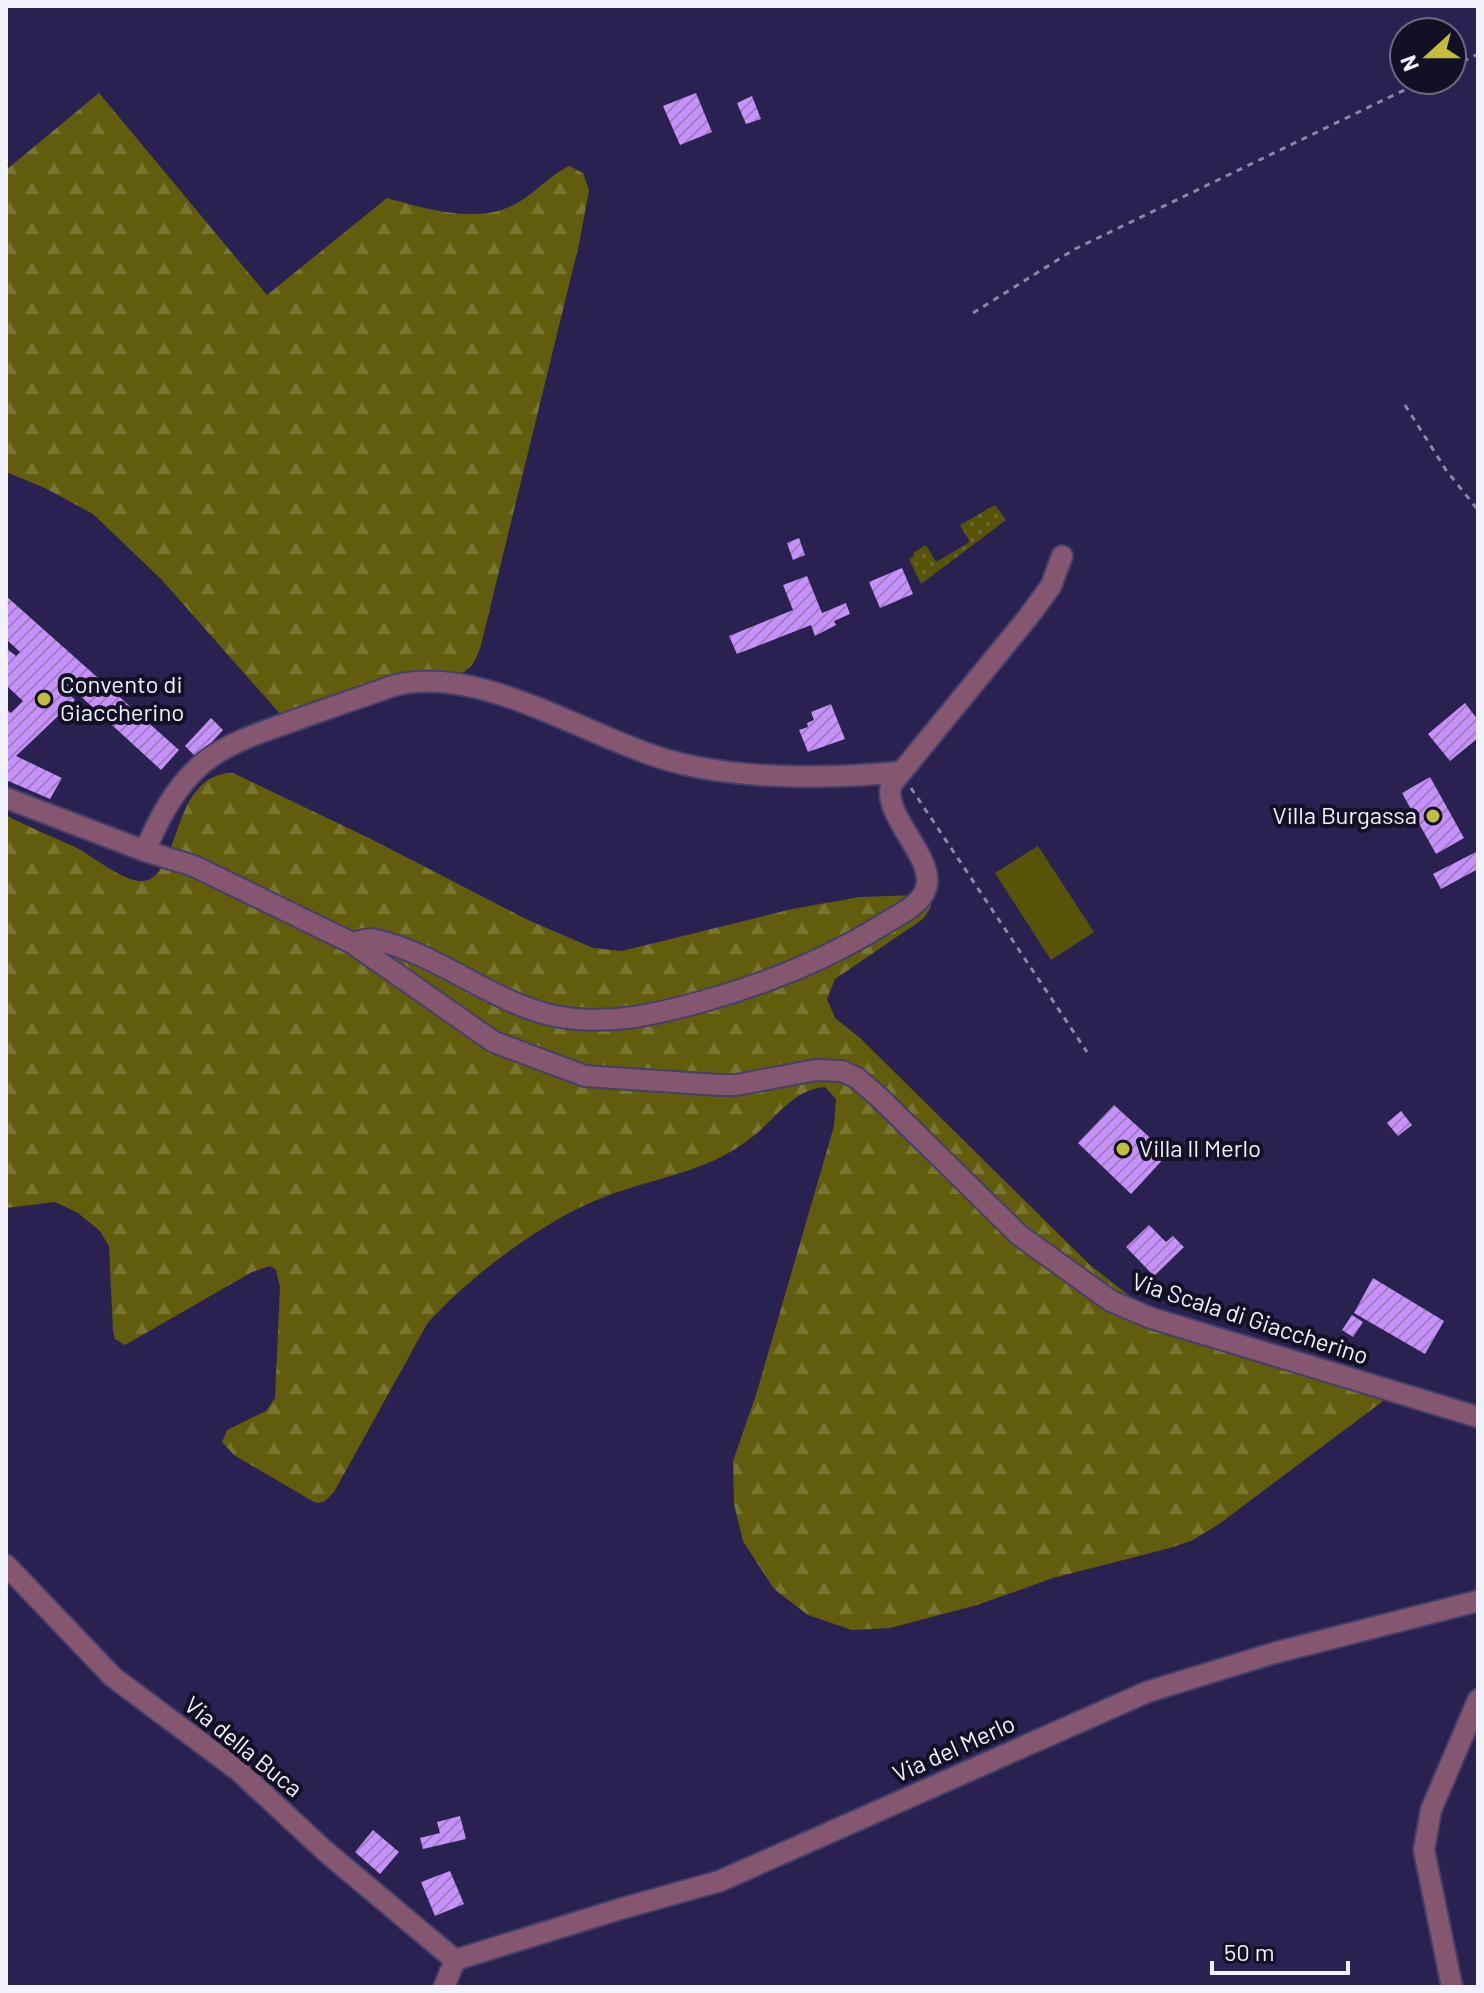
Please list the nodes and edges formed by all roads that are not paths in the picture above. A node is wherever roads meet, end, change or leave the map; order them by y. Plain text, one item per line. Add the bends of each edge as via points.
1 (1062, 556) dead end
2 (900, 772) junction
3 (6, 798) edge
4 (145, 851) junction
5 (352, 943) junction
6 (1478, 1417) edge
7 (6, 1565) edge
8 (1478, 1601) edge
9 (1478, 1700) edge
10 (455, 1960) junction
11 (444, 1987) edge
12 (1452, 1987) edge

1 - 2 street via 1037,606
2 - 4 street via 853,777 727,772 665,759 481,688 412,681 241,740 215,755 176,793
2 - 5 street via 890,797 927,876 923,896 843,950 739,991 626,1020 567,1017 508,998 373,939
3 - 4 street, Via Scala di Giaccherino
4 - 5 street, Via Scala di Giaccherino via 194,866
5 - 6 street, Via Scala di Giaccherino via 494,1042 585,1076 727,1085 816,1070 849,1074 1019,1235 1111,1301 1151,1318
7 - 10 street, Via della Buca via 113,1677 239,1771
8 - 10 street, Via del Merlo via 1147,1692 720,1881
9 - 12 street via 1431,1810 1424,1850
10 - 11 street

